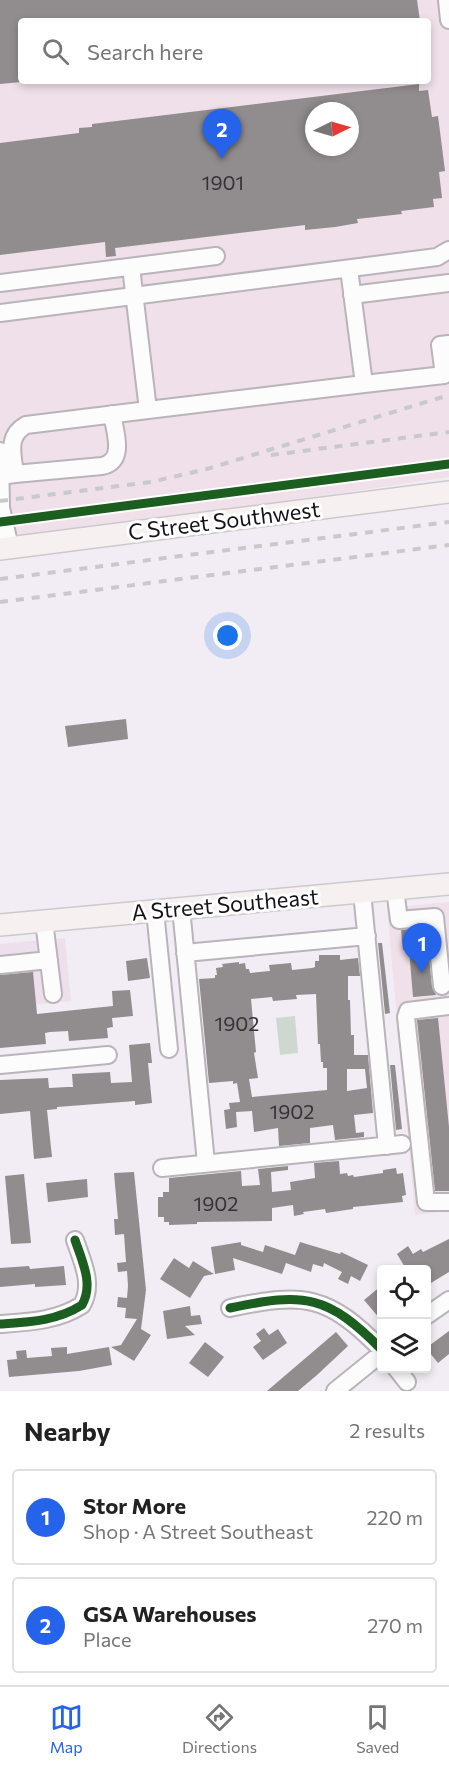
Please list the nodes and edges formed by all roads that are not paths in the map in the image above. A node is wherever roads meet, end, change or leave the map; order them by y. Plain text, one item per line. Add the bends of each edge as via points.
1 (447, 0) edge
2 (449, 20) edge
3 (449, 250) edge
4 (216, 256) dead end
5 (131, 267) junction
6 (349, 269) junction
7 (0, 283) edge
8 (449, 283) edge
9 (352, 295) junction
10 (135, 296) junction
11 (0, 313) edge
12 (449, 344) edge
13 (364, 384) junction
14 (148, 410) junction
15 (112, 414) junction
16 (0, 451) edge
17 (8, 475) edge
18 (449, 492) edge
19 (5, 548) edge
20 (449, 884) edge
21 (395, 889) junction
22 (362, 892) junction
23 (181, 908) junction
24 (155, 910) junction
25 (45, 921) junction
26 (442, 923) edge
27 (0, 924) edge
28 (367, 936) junction
29 (185, 953) junction
30 (49, 960) junction
31 (0, 965) edge
32 (442, 986) dead end
33 (53, 994) dead end
34 (449, 1006) edge
35 (169, 1049) dead end
36 (108, 1055) dead end
37 (0, 1065) edge
38 (206, 1163) junction
39 (162, 1168) dead end
40 (449, 1202) edge
41 (75, 1240) dead end
42 (449, 1300) edge
43 (231, 1308) dead end
44 (431, 1313) edge
45 (0, 1324) edge
46 (377, 1348) edge
47 (377, 1355) edge
48 (400, 1373) edge
49 (407, 1382) dead end
50 (335, 1391) edge

1 - 2 street
3 - 6 street via 437,257
4 - 5 street
5 - 7 street
5 - 10 street
6 - 9 street
6 - 10 street
8 - 9 street
9 - 13 street
10 - 11 street
10 - 14 street
12 - 13 street via 440,345 444,375
13 - 14 street
14 - 15 street
15 - 17 street via 33,423 20,429 12,441
15 - 17 street via 117,447 112,462
16 - 17 street
17 - 19 street via 1,508
18 - 19 main road, C Street Southwest
20 - 21 main road, A Street Southeast
21 - 22 main road, A Street Southeast
21 - 26 street via 399,920
22 - 23 main road, A Street Southeast
22 - 28 street
23 - 24 main road, A Street Southeast
23 - 29 street
24 - 25 main road, A Street Southeast
24 - 35 street
25 - 27 main road, A Street Southeast
25 - 30 street
26 - 32 street
28 - 29 street
28 - 38 street via 394,1145
29 - 38 street
30 - 31 street
30 - 33 street
34 - 40 street via 408,1011 406,1017 426,1202
36 - 37 street
38 - 39 street
41 - 45 street via 87,1278 88,1290 82,1305 44,1320
42 - 44 street
43 - 46 street via 282,1300 317,1302 349,1319
47 - 50 street
48 - 49 street

